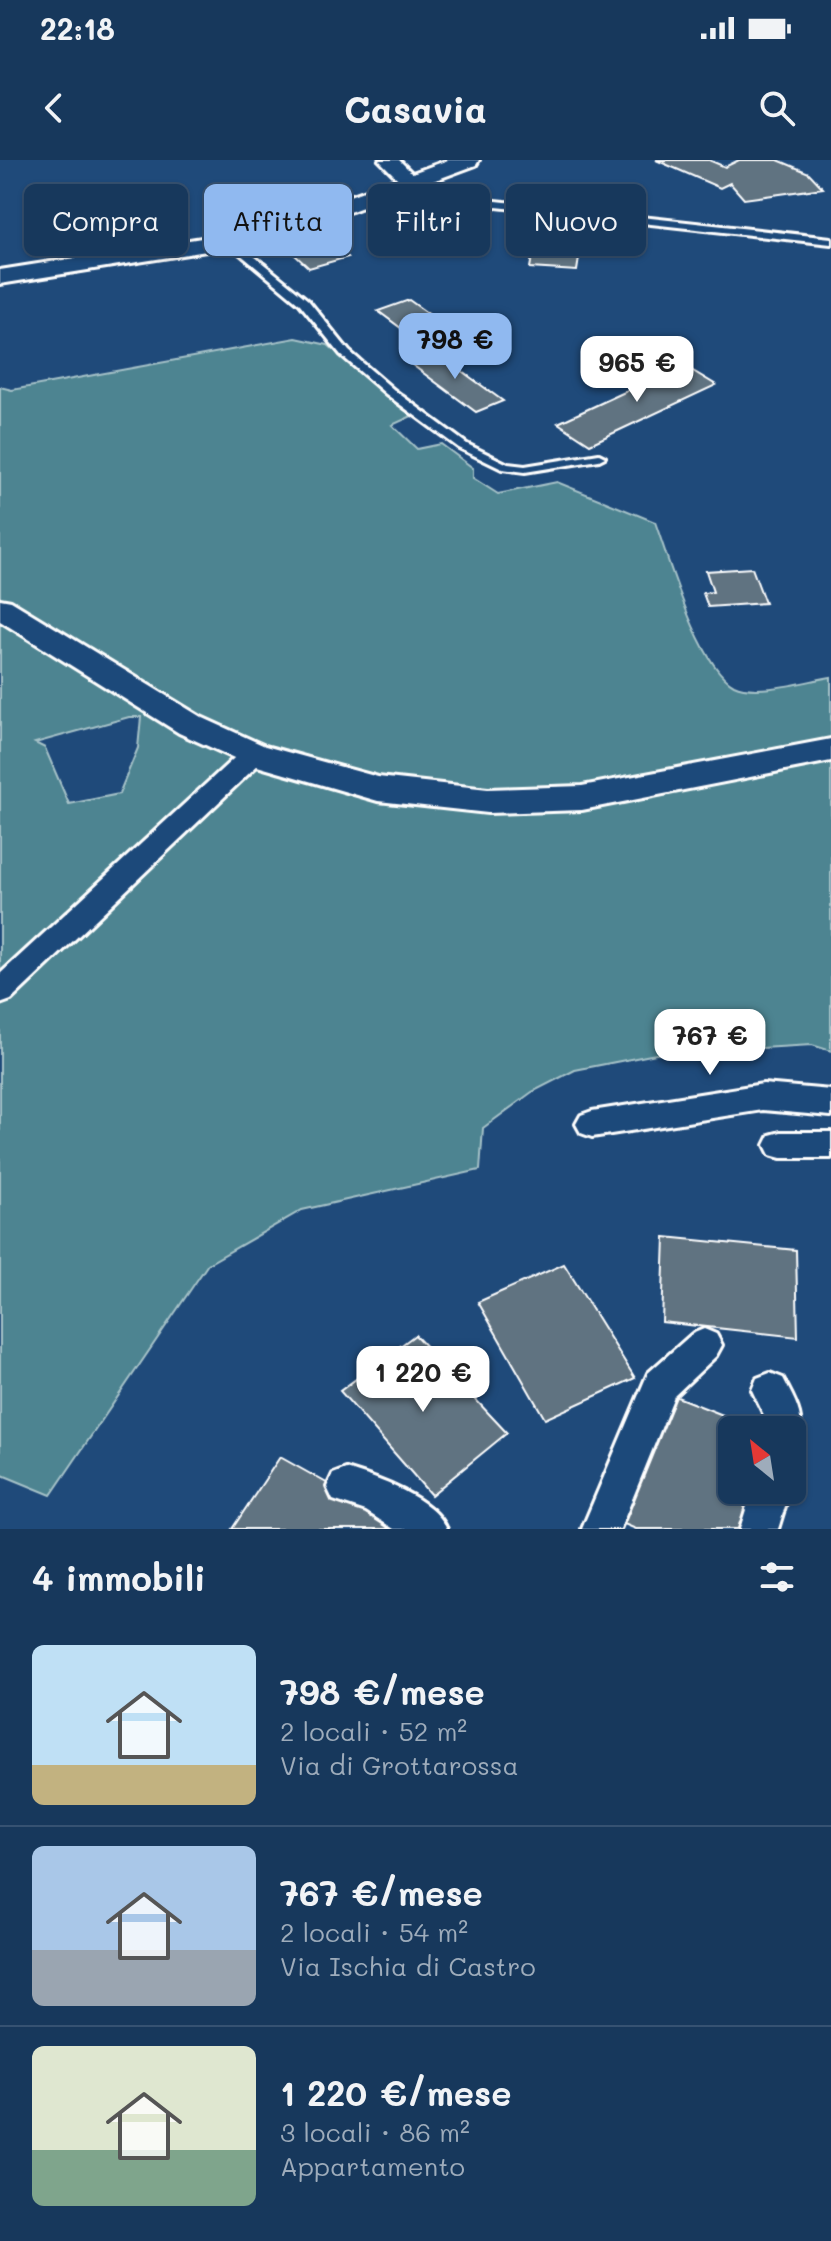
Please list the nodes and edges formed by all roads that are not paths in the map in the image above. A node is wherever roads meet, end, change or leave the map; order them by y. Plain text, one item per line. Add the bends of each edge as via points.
1 (388, 160) edge
2 (468, 160) edge
3 (412, 182) junction
4 (352, 202) edge
5 (831, 241) edge
6 (204, 245) edge
7 (248, 256) edge
8 (0, 277) edge
9 (599, 457) dead end
10 (0, 608) edge
11 (831, 750) edge
12 (254, 754) junction
13 (0, 992) edge
14 (831, 1103) edge
15 (592, 1124) dead end
16 (781, 1145) dead end
17 (831, 1145) edge
18 (704, 1345) dead end
19 (770, 1390) dead end
20 (782, 1416) edge
21 (346, 1487) dead end
22 (767, 1504) edge
23 (428, 1529) edge
24 (601, 1529) edge
25 (759, 1529) edge

1 - 3 street
2 - 3 street
3 - 4 street
3 - 5 lane via 430,194 460,200
6 - 8 street
7 - 9 lane via 304,302 345,353 463,446 506,467 525,469
10 - 12 street via 190,725
11 - 12 street via 582,798 488,801 378,789
12 - 13 street
14 - 15 street via 763,1097
16 - 17 street
18 - 24 street via 661,1385
19 - 20 street
21 - 23 street via 376,1496
22 - 25 street

